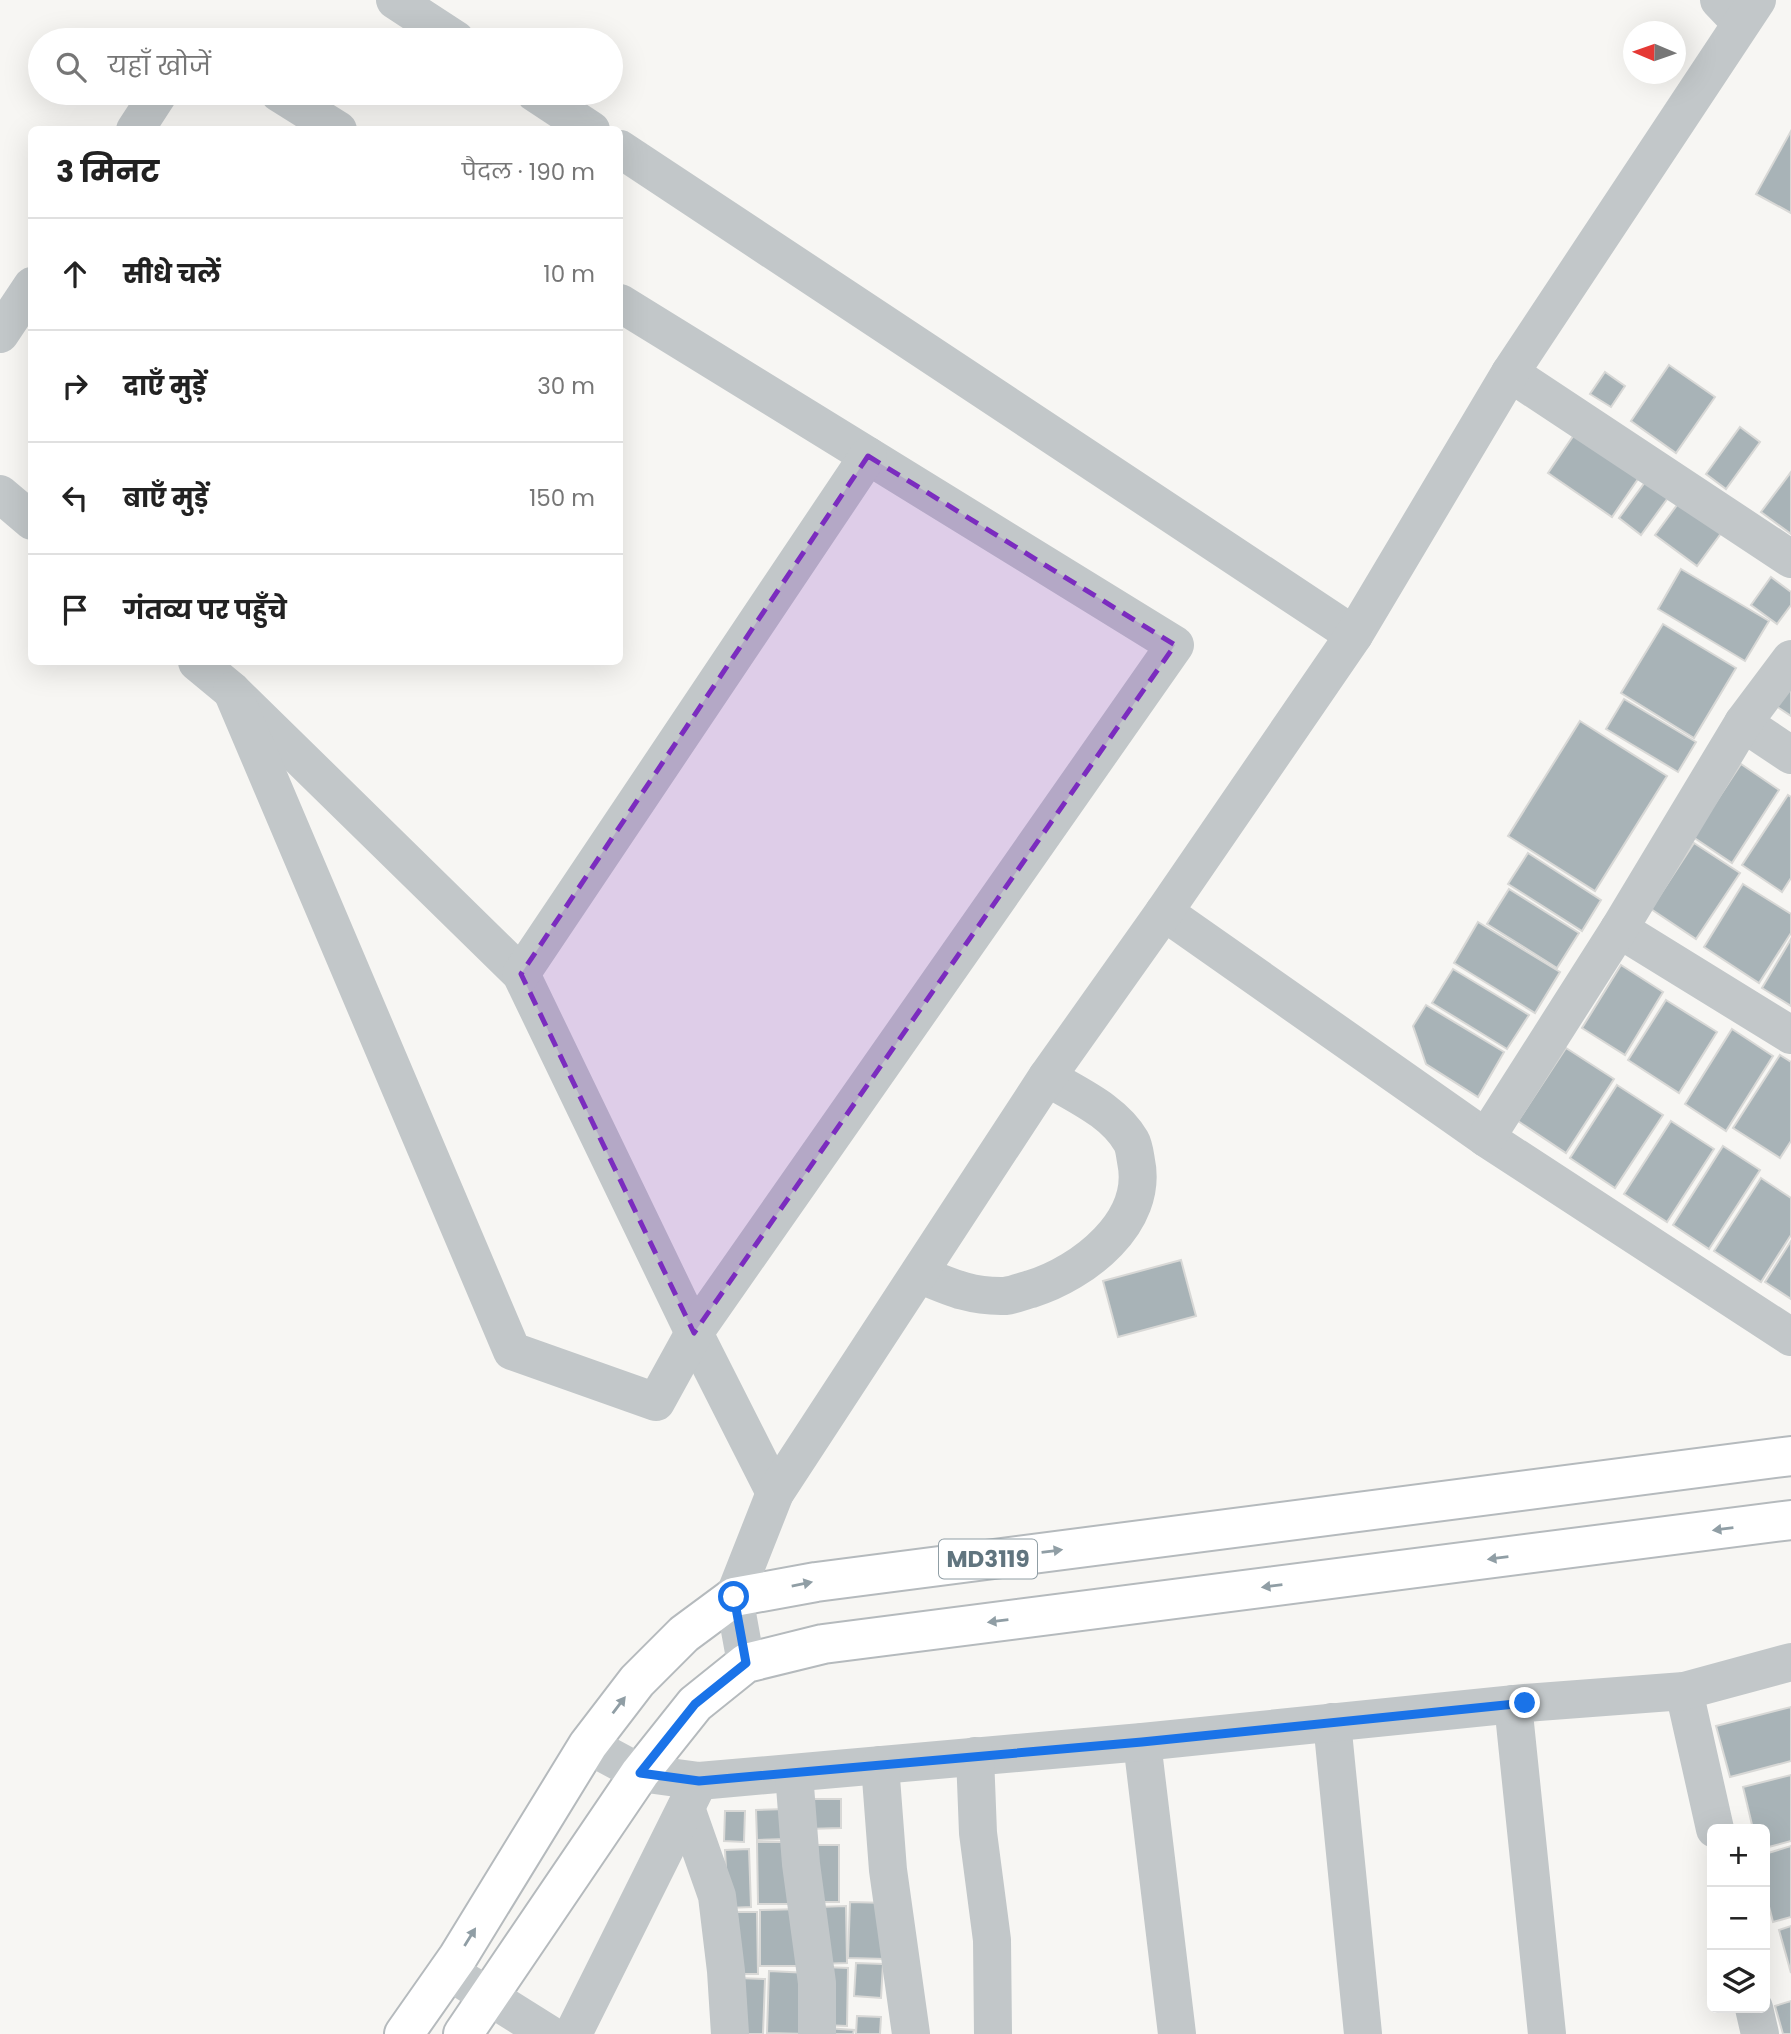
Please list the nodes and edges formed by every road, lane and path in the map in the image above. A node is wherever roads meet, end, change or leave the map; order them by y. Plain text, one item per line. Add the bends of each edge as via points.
1 (395, 0) edge
2 (1739, 8) edge
3 (438, 28) edge
4 (151, 105) edge
5 (297, 105) edge
6 (553, 105) edge
7 (138, 126) edge
8 (332, 126) edge
9 (585, 126) edge
10 (623, 151) edge
11 (28, 292) edge
12 (623, 305) edge
13 (0, 334) edge
14 (1510, 373) junction
15 (868, 456) junction
16 (0, 494) edge
17 (28, 518) edge
18 (1791, 559) edge
19 (1354, 635) junction
20 (1791, 659) edge
21 (201, 665) edge
22 (232, 691) junction
23 (1743, 723) junction
24 (1791, 754) edge
25 (1164, 912) junction
26 (1619, 929) junction
27 (521, 974) junction
28 (1791, 1035) edge
29 (1047, 1077) junction
30 (1486, 1138) junction
31 (919, 1274) junction
32 (694, 1333) junction
33 (1791, 1337) edge
34 (1791, 1455) edge
35 (775, 1493) junction
36 (1791, 1520) edge
37 (734, 1597) junction
38 (1791, 1662) edge
39 (746, 1663) junction
40 (1684, 1691) junction
41 (1513, 1704) junction
42 (1332, 1722) junction
43 (1142, 1742) junction
44 (588, 1745) junction
45 (975, 1756) junction
46 (880, 1765) junction
47 (640, 1773) junction
48 (794, 1773) junction
49 (693, 1795) junction
50 (1714, 1824) edge
51 (448, 1971) junction
52 (487, 1997) junction
53 (1755, 2013) edge
54 (404, 2034) edge
55 (463, 2034) edge
56 (549, 2034) edge
57 (573, 2034) edge
58 (730, 2034) edge
59 (817, 2034) edge
60 (911, 2034) edge
61 (993, 2034) edge
62 (1177, 2034) edge
63 (1363, 2034) edge
64 (1547, 2034) edge
65 (1760, 2034) edge

1 - 3 street
2 - 14 street
4 - 7 street
5 - 8 street
6 - 9 street
10 - 19 street
11 - 13 street
12 - 15 street
14 - 18 street
14 - 19 street
15 - 27 street
15 - 32 street via 1175,645
16 - 17 street
19 - 25 street
20 - 23 street
21 - 22 street
22 - 27 street
22 - 32 street via 512,1351 656,1402
23 - 24 street
23 - 26 street
25 - 29 street
25 - 30 street
26 - 28 street
26 - 30 street
27 - 32 street
29 - 31 street
29 - 31 street via 1111,1117 1132,1142 1139,1176 1132,1207 1115,1234 1086,1261 1046,1284 1008,1296 965,1293
30 - 33 street
31 - 35 street
32 - 35 street
37 -> 34 main road, MD3119 via 816,1582
35 - 37 street
36 -> 39 main road via 823,1644
37 - 39 street
44 -> 37 main road, MD3119 via 637,1681 684,1634
38 - 40 street
39 - 47 main road via 695,1704
40 - 41 street
40 - 50 street
41 - 42 street
41 - 64 street
42 - 43 street
42 - 63 street
43 - 45 street
43 - 62 street
44 - 47 street
51 -> 44 main road, MD3119
45 - 46 street
45 - 61 street via 978,1833 992,1940
46 - 48 street
46 - 60 street via 888,1870
47 - 49 street
47 - 52 main road
48 - 49 street
48 - 59 street via 817,1983
49 - 57 street
49 - 58 street via 717,1896
51 - 52 street
51 - 54 main road, MD3119
52 - 55 main road
52 - 56 street
53 - 65 street

